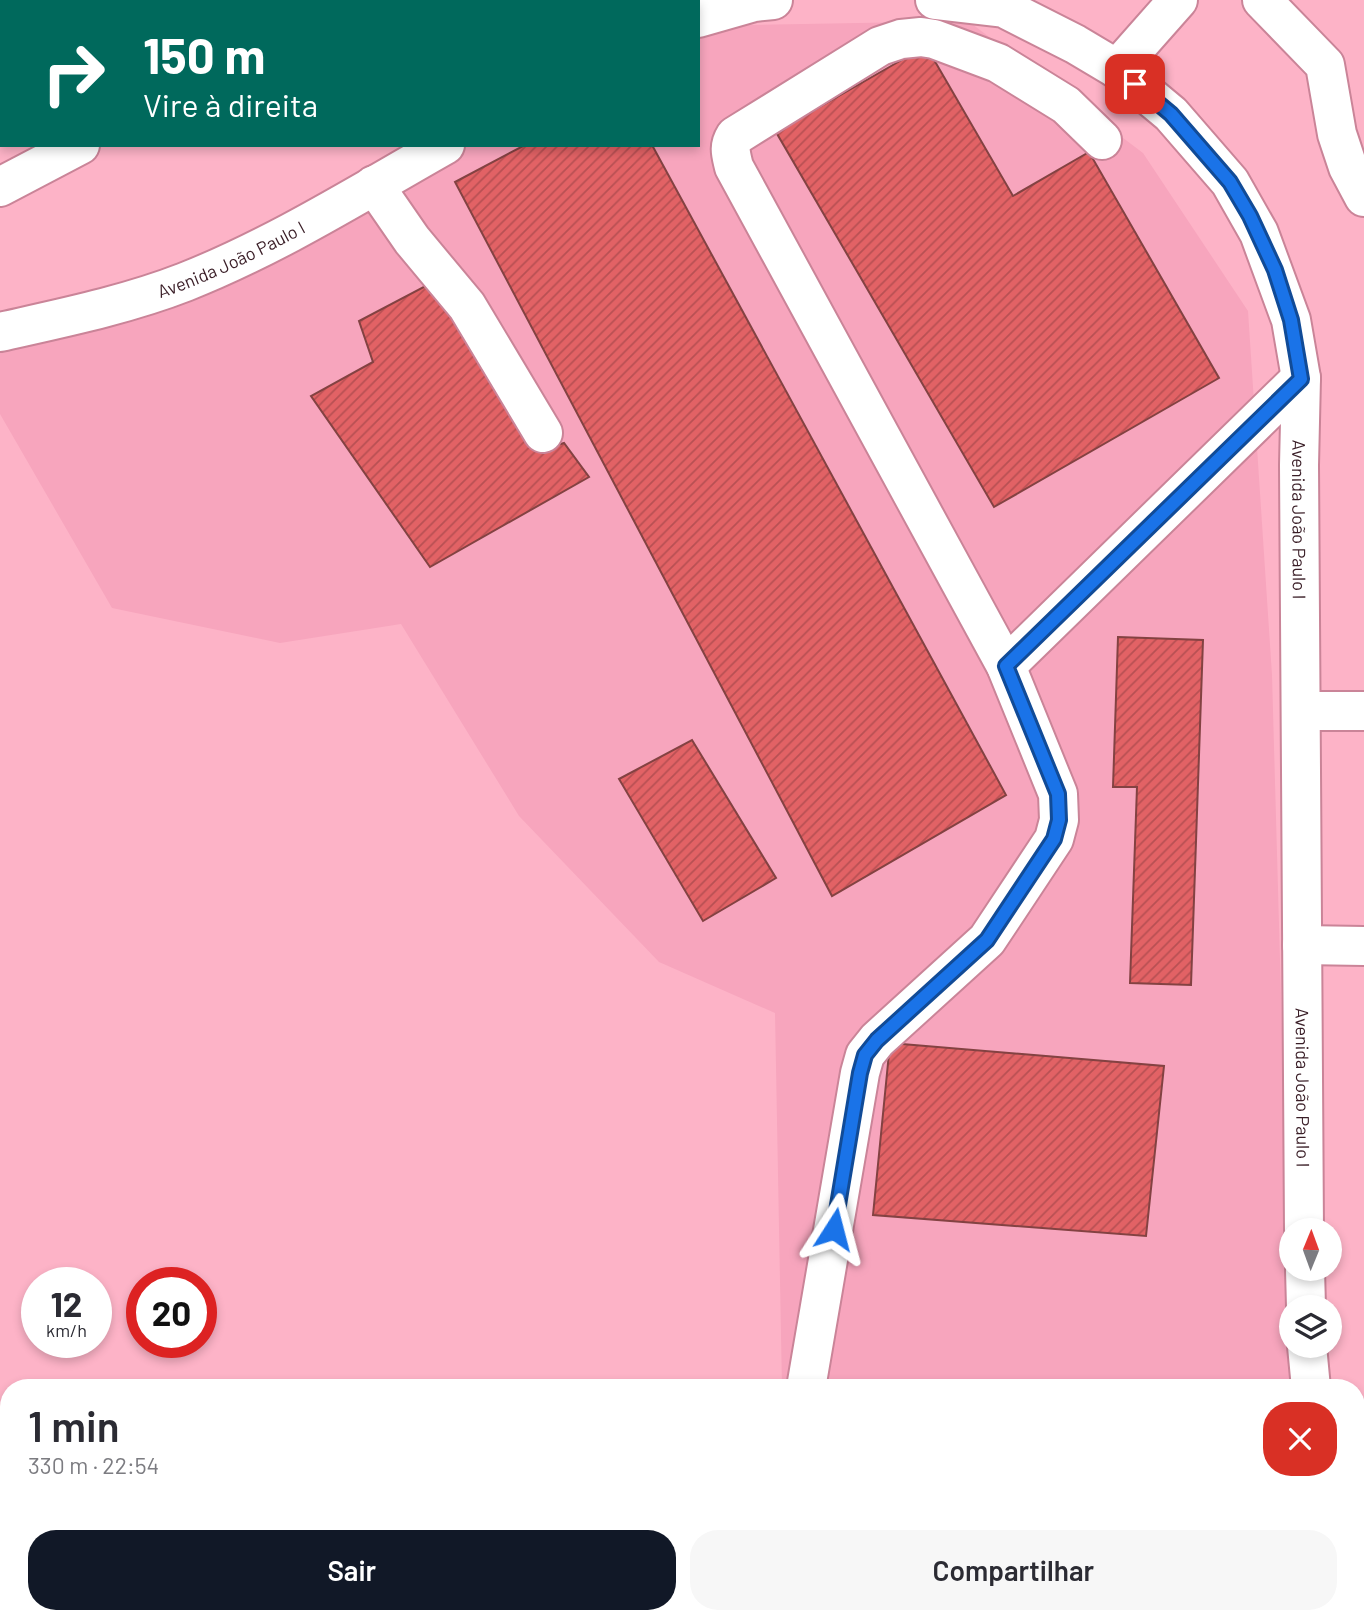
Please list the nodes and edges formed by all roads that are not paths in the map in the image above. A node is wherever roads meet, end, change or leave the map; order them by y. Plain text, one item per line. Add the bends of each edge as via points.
1 (936, 0) edge
2 (1178, 0) edge
3 (1262, 0) edge
4 (750, 2) edge
5 (700, 17) edge
6 (1117, 69) junction
7 (1102, 140) dead end
8 (76, 147) edge
9 (441, 147) edge
10 (374, 185) junction
11 (0, 187) edge
12 (1364, 197) edge
13 (0, 332) edge
14 (1301, 379) junction
15 (542, 433) dead end
16 (1006, 666) junction
17 (1364, 710) edge
18 (1301, 711) junction
19 (1302, 945) junction
20 (1364, 946) edge
21 (1304, 1218) edge
22 (1308, 1358) edge
23 (808, 1379) edge
24 (1310, 1379) edge

1 - 6 main road, Avenida João Paulo I via 1004,8
2 - 6 main road
3 - 12 main road via 1325,65 1337,134
4 - 5 main road
6 - 14 main road, Avenida João Paulo I via 1171,114 1230,182 1275,270 1291,320
7 - 16 main road via 1066,105 998,64 921,37 880,46 735,136 731,143 734,167
8 - 11 main road
9 - 10 main road, Avenida João Paulo I
10 - 13 main road, Avenida João Paulo I via 186,282 66,318
10 - 15 main road via 467,306
14 - 16 main road
14 - 18 main road, Avenida João Paulo I
16 - 23 main road via 1058,794 1054,839 987,940 865,1055
17 - 18 main road
18 - 19 main road, Avenida João Paulo I
19 - 20 main road
19 - 21 main road, Avenida João Paulo I
22 - 24 main road

